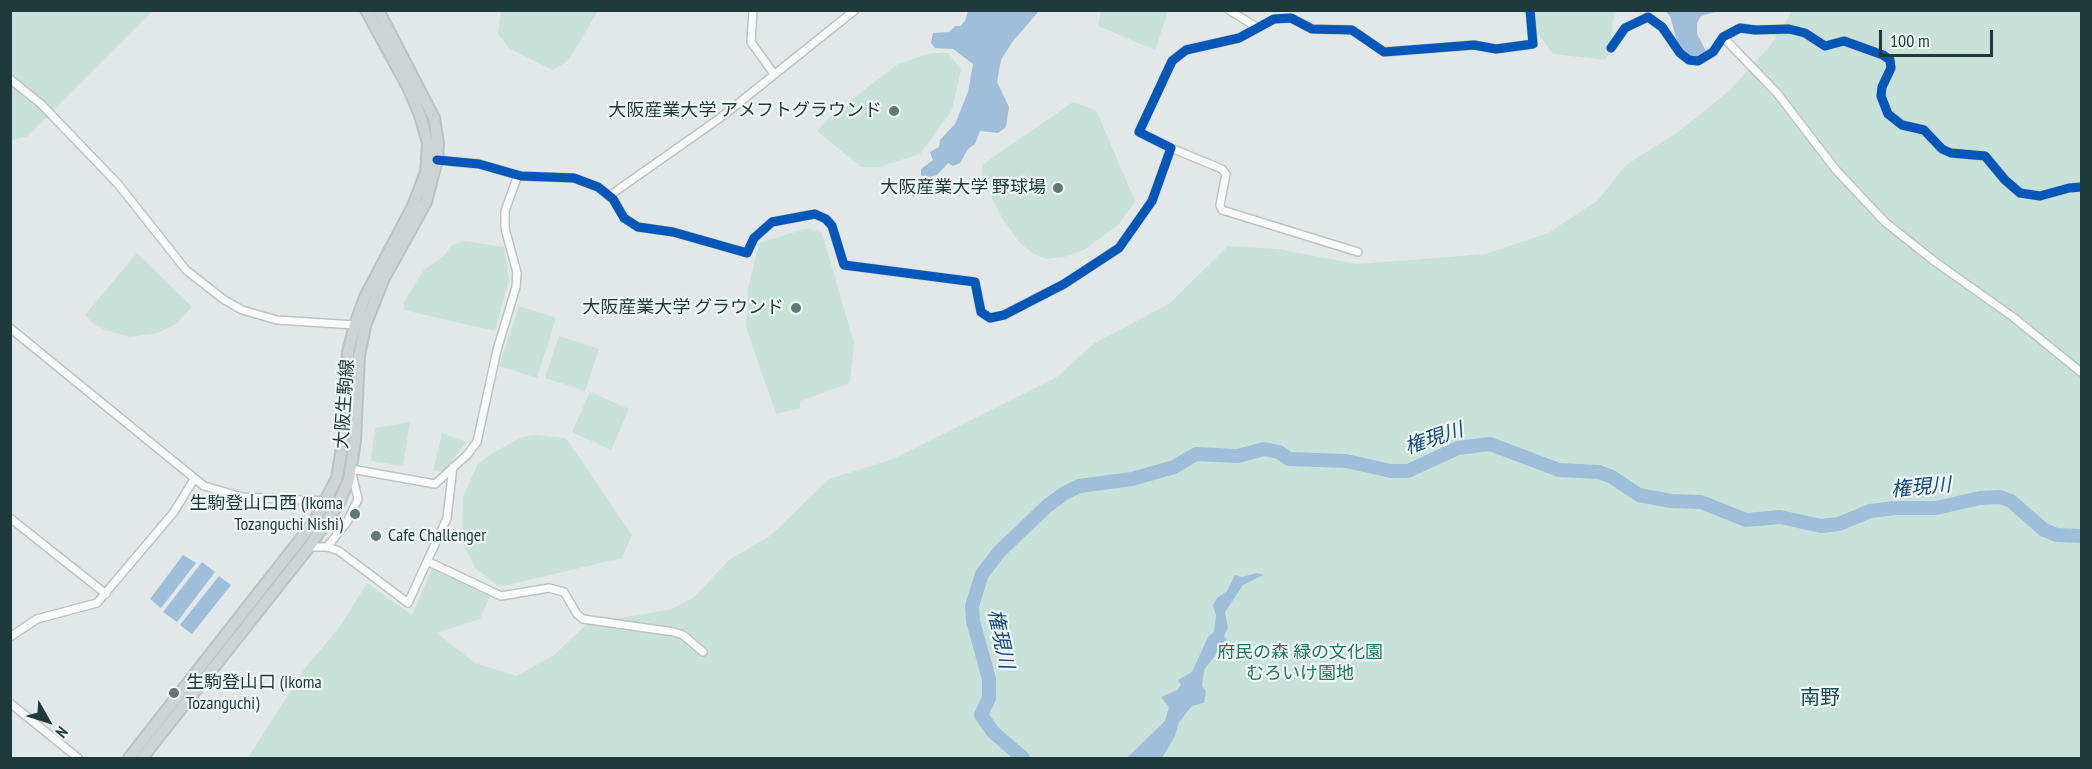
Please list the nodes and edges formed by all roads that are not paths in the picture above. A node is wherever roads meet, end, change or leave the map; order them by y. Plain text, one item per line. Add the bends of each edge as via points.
1 (366, 10) edge
2 (378, 10) edge
3 (753, 10) edge
4 (1228, 10) edge
5 (1530, 10) edge
6 (855, 11) edge
7 (1258, 28) junction
8 (1723, 37) junction
9 (1611, 48) dead end
10 (774, 74) junction
11 (10, 79) edge
12 (1171, 148) junction
13 (437, 160) junction
14 (518, 175) junction
15 (2082, 187) edge
16 (609, 196) junction
17 (1358, 252) dead end
18 (355, 325) junction
19 (10, 328) edge
20 (2082, 373) edge
21 (453, 467) junction
22 (351, 469) junction
23 (194, 479) junction
24 (327, 501) junction
25 (10, 518) edge
26 (309, 547) junction
27 (327, 547) junction
28 (429, 562) junction
29 (106, 594) junction
30 (10, 637) edge
31 (703, 652) dead end
32 (10, 703) edge
33 (78, 759) edge
34 (129, 759) edge
35 (142, 759) edge

1 - 18 main road, 大阪生駒線 via 409,89 428,143 426,172 413,206 364,297
2 - 13 main road, 大阪生駒線 via 434,118
3 - 10 street via 751,42
4 - 7 street
5 - 7 street via 1533,44 1496,50 1474,45 1384,52 1352,30 1312,29 1291,18 1274,19
6 - 10 street
7 - 12 street via 1239,38 1186,50 1172,61 1140,132
8 - 9 street via 1707,57 1698,62 1689,60 1662,27 1648,17 1625,28
8 - 15 street via 1740,28 1790,29 1825,46 1844,41 1883,55 1890,60 1891,68 1881,96 1888,114 1902,125 1924,130 1934,143 1951,153 1985,156 2020,193 2040,196
8 - 20 street via 1777,93 1855,194 1934,261 2013,317
10 - 16 street via 720,118
11 - 18 street via 41,104 118,184 186,270 223,299 242,310 277,320
12 - 16 street via 1152,201 1119,248 1064,284 1004,315 990,318 981,312 975,282 844,265 832,226 815,214 772,222 754,238 747,253 673,232 638,227 624,218
12 - 17 street via 1222,169 1226,174 1222,210
13 - 14 street via 479,164
13 - 22 main road, 大阪生駒線 via 426,202 384,278 364,326 358,356
14 - 16 street via 574,178
14 - 21 street via 505,211 516,287 496,350 481,431 467,455
18 - 24 main road, 大阪生駒線 via 345,384 343,442 337,478
19 - 23 street
21 - 22 street via 435,484
21 - 28 street via 447,518
22 - 26 main road, 大阪生駒線 via 339,503
22 - 27 street via 358,499 347,522
23 - 24 street via 204,486 242,497
23 - 29 street via 174,512
24 - 34 main road, 大阪生駒線
25 - 29 street
26 - 27 street
26 - 35 main road, 大阪生駒線
27 - 28 street via 339,551 408,603
28 - 31 street via 501,596 549,588 564,592 583,619 674,632
29 - 30 street via 84,608 36,619
32 - 33 street

